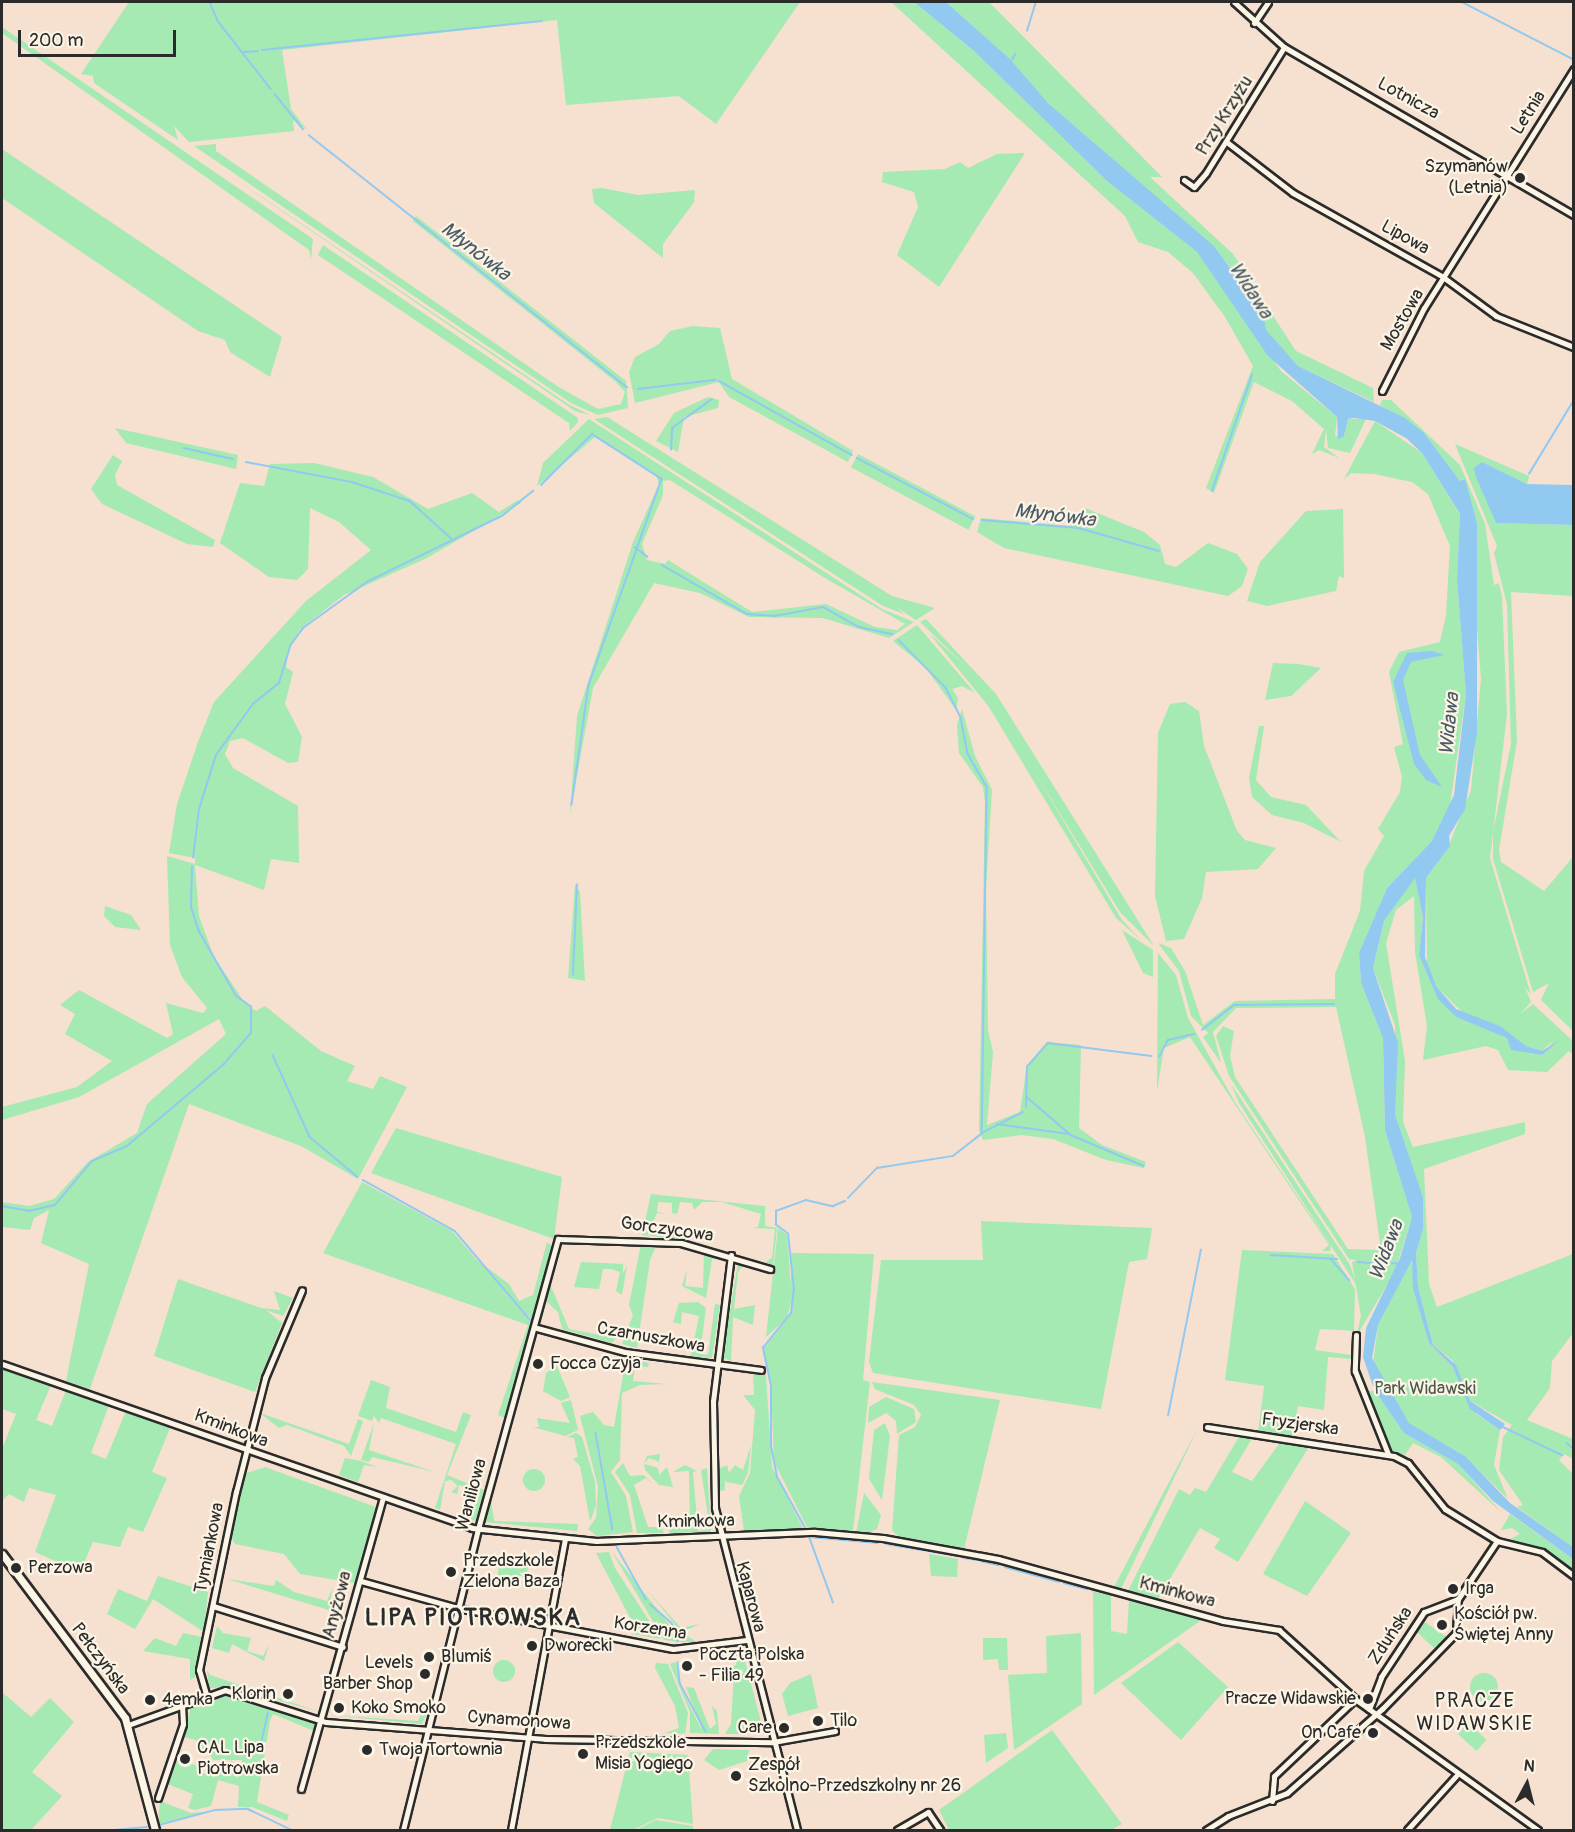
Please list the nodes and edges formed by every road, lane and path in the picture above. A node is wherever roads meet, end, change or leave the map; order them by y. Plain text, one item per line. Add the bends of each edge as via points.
1 (1234, 2) edge
2 (1268, 2) edge
3 (1254, 23) junction
4 (1284, 47) junction
5 (1574, 69) edge
6 (1228, 142) junction
7 (1509, 174) junction
8 (1184, 180) dead end
9 (1574, 215) edge
10 (1446, 280) junction
11 (1574, 347) edge
12 (1382, 391) dead end
13 (558, 1239) joint
14 (731, 1255) junction
15 (770, 1269) dead end
16 (302, 1290) dead end
17 (537, 1328) junction
18 (1356, 1335) dead end
19 (2, 1364) edge
20 (716, 1365) junction
21 (761, 1370) dead end
22 (1207, 1427) dead end
23 (246, 1452) junction
24 (1388, 1454) junction
25 (383, 1498) junction
26 (478, 1529) junction
27 (719, 1537) junction
28 (565, 1538) junction
29 (1497, 1541) junction
30 (2, 1554) edge
31 (1574, 1576) edge
32 (361, 1581) junction
33 (1458, 1599) junction
34 (213, 1606) junction
35 (458, 1608) junction
36 (550, 1626) junction
37 (746, 1640) junction
38 (342, 1647) junction
39 (206, 1695) junction
40 (1354, 1701) junction
41 (182, 1704) junction
42 (1370, 1709) junction
43 (1376, 1714) junction
44 (322, 1721) junction
45 (128, 1725) junction
46 (429, 1730) junction
47 (835, 1731) dead end
48 (529, 1738) junction
49 (773, 1742) junction
50 (1456, 1776) junction
51 (301, 1789) dead end
52 (158, 1798) dead end
53 (1272, 1802) junction
54 (155, 1830) edge
55 (404, 1830) edge
56 (511, 1830) edge
57 (796, 1830) edge
58 (897, 1830) edge
59 (940, 1830) edge
60 (1206, 1830) edge
61 (1407, 1830) edge
62 (1538, 1830) edge

1 - 3 street, Lotnicza
2 - 3 street
3 - 4 street, Lotnicza
4 - 6 street, Przy Krzyżu
4 - 7 street, Lotnicza
5 - 7 street, Letnia
6 - 8 street, Przy Krzyżu via 1194,187
6 - 10 street, Lipowa via 1293,192
7 - 9 street, Lotnicza
7 - 10 street, Mostowa
10 - 11 street, Lipowa via 1496,316
10 - 12 street, Mostowa via 1424,308
13 - 14 street, Gorczycowa via 660,1240
13 - 17 street, Waniliowa
14 - 15 street, Gorczycowa
14 - 20 street, Kaparowa
16 - 23 street, Tymiankowa via 265,1378
17 - 20 street, Czarnuszkowa via 618,1350
17 - 26 street, Waniliowa
18 - 24 street via 1355,1371
19 - 23 street, Kminkowa
20 - 21 street, Czarnuszkowa
20 - 27 street, Kaparowa via 711,1457
22 - 24 street, Fryzjerska
23 - 25 street, Kminkowa
23 - 34 street, Tymiankowa
24 - 29 street, Fryzjerska via 1408,1463 1445,1509
25 - 26 street, Kminkowa
25 - 32 street, Anyżowa
26 - 28 street, Kminkowa
26 - 35 street, Waniliowa
27 - 28 street, Kminkowa
27 - 37 street, Kaparowa
27 - 40 street, Kminkowa via 815,1533 898,1540 998,1559 1223,1621 1280,1630
28 - 36 street
29 - 31 street, Fryzjerska via 1537,1550
29 - 33 street
30 - 45 main road, Pełczyńska
32 - 35 street, Korzenna
32 - 38 street, Anyżowa
33 - 42 street, Zduńska via 1424,1612 1381,1677
33 - 43 street via 1462,1606 1454,1636
34 - 38 street
34 - 39 street, Tymiankowa via 199,1673
35 - 36 street, Korzenna
35 - 46 street, Waniliowa
36 - 37 street, Korzenna via 679,1650
36 - 48 street
37 - 49 street, Kaparowa
38 - 44 street, Anyżowa
39 - 41 street
39 - 44 street, Cynamonowa via 232,1691
40 - 42 street, Kminkowa
40 - 53 street via 1274,1776
41 - 45 street
41 - 52 street via 183,1724
42 - 43 street, Kminkowa
43 - 50 street, Kminkowa
43 - 53 street
44 - 46 street, Cynamonowa
44 - 51 street, Anyżowa
45 - 54 main road, Pełczyńska
46 - 48 street, Cynamonowa
46 - 55 street, Waniliowa
47 - 49 street, Cynamonowa
48 - 49 street, Cynamonowa
48 - 56 street
49 - 57 street, Kaparowa
50 - 61 street
50 - 62 street, Kminkowa
53 - 60 street via 1228,1816
58 - 59 street via 928,1812

